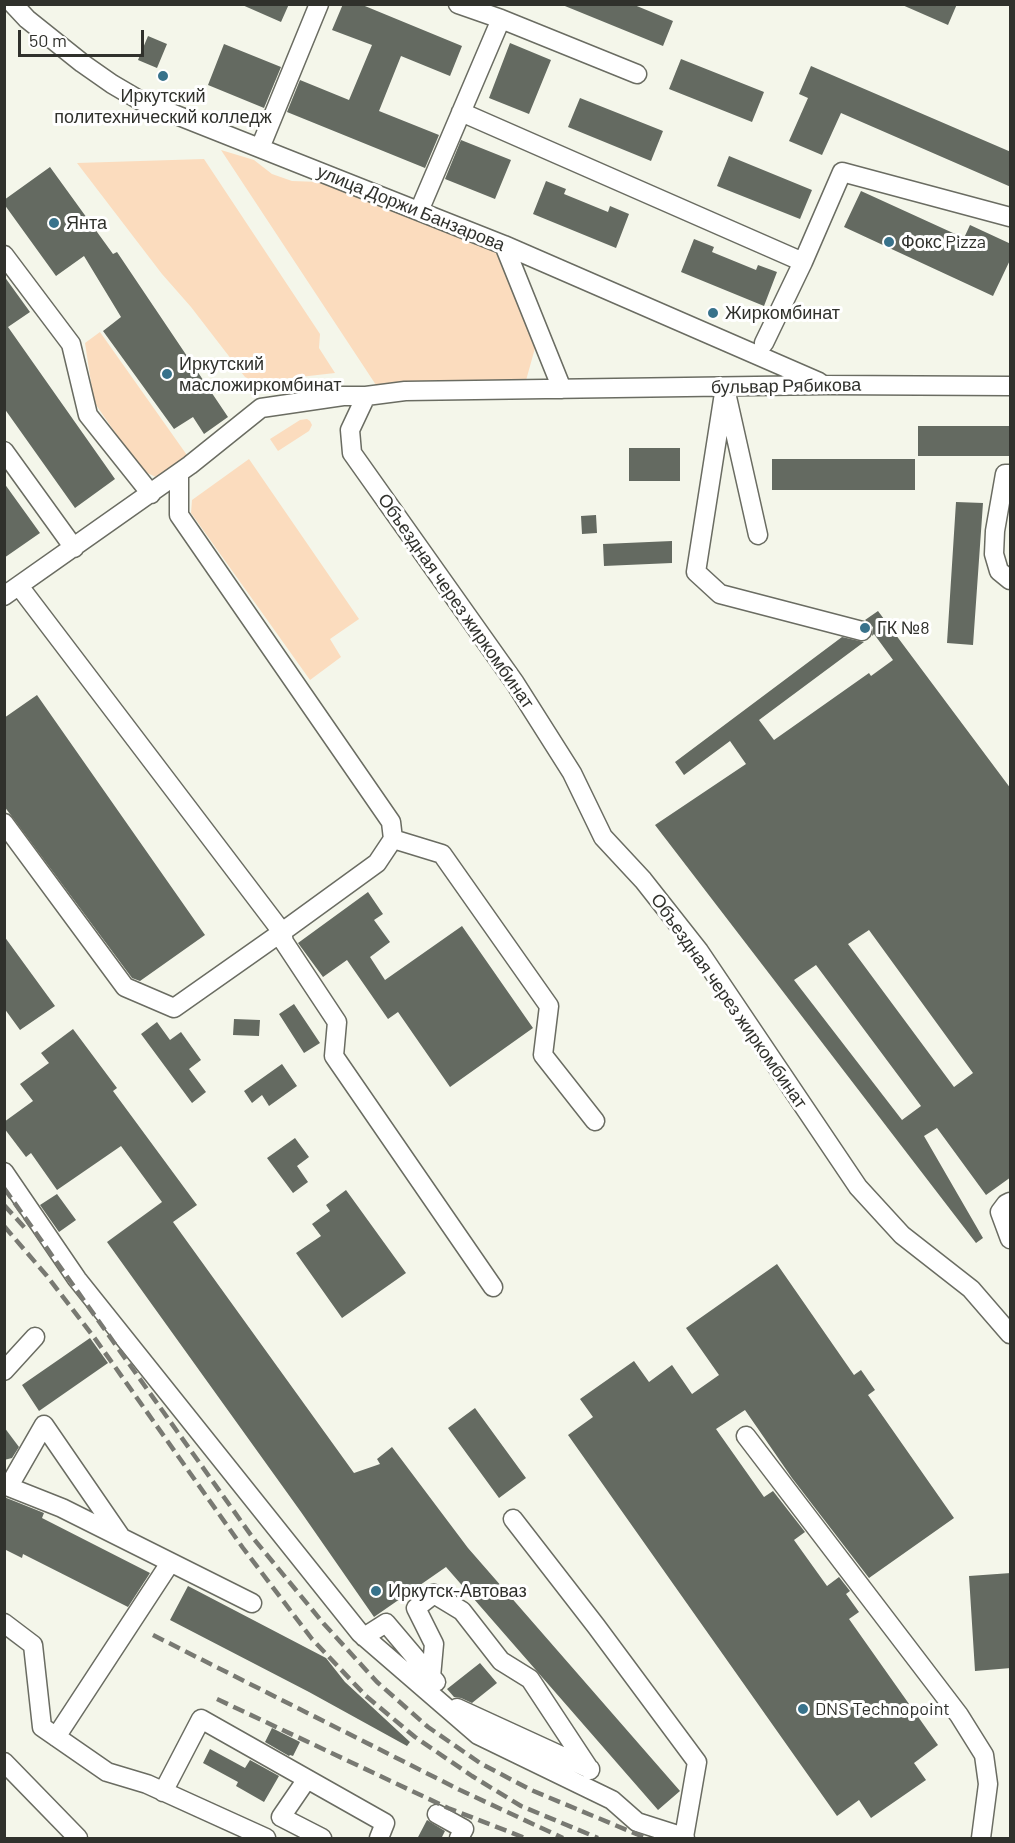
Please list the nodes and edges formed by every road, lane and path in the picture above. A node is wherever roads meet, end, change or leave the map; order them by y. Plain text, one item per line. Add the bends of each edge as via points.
1 (13, 4) edge
2 (319, 4) edge
3 (458, 4) edge
4 (501, 19) junction
5 (637, 74) dead end
6 (462, 112) junction
7 (260, 148) junction
8 (420, 211) junction
9 (1011, 217) edge
10 (504, 245) junction
11 (4, 255) edge
12 (803, 262) junction
13 (764, 343) dead end
14 (826, 385) junction
15 (1011, 386) edge
16 (725, 387) junction
17 (562, 389) junction
18 (366, 396) junction
19 (4, 451) edge
20 (179, 474) junction
21 (1011, 474) edge
22 (151, 494) junction
23 (758, 535) dead end
24 (74, 548) junction
25 (1011, 580) edge
26 (12, 591) edge
27 (862, 631) dead end
28 (4, 823) edge
29 (393, 839) junction
30 (282, 932) junction
31 (595, 1121) dead end
32 (4, 1172) edge
33 (1011, 1202) edge
34 (1011, 1239) edge
35 (493, 1287) dead end
36 (1011, 1334) edge
37 (35, 1336) dead end
38 (4, 1371) edge
39 (746, 1436) dead end
40 (7, 1485) edge
41 (513, 1519) dead end
42 (122, 1538) junction
43 (170, 1563) junction
44 (252, 1603) dead end
45 (422, 1620) junction
46 (4, 1623) edge
47 (364, 1637) junction
48 (397, 1637) junction
49 (431, 1677) junction
50 (56, 1737) junction
51 (4, 1762) edge
52 (4, 1770) edge
53 (590, 1770) junction
54 (307, 1779) junction
55 (163, 1792) junction
56 (612, 1800) junction
57 (437, 1814) dead end
58 (684, 1838) edge
59 (78, 1839) edge
60 (266, 1839) edge
61 (322, 1839) edge
62 (379, 1839) edge
63 (459, 1839) edge
64 (981, 1839) edge

1 - 7 street, улица Доржи Банзарова via 81,63 141,101
2 - 7 street
3 - 4 street
4 - 5 street
4 - 6 street
6 - 8 street
6 - 12 street
7 - 8 street, улица Доржи Банзарова
8 - 10 street, улица Доржи Банзарова
9 - 12 street via 842,172
10 - 14 street, улица Доржи Банзарова
10 - 17 street
11 - 22 street via 71,344 88,415
12 - 13 street
14 - 15 street, бульвар Рябикова
14 - 16 street, бульвар Рябикова
16 - 17 street, бульвар Рябикова
16 - 23 street
16 - 27 street via 696,572 720,594
17 - 18 street, бульвар Рябикова via 405,391
18 - 20 street, бульвар Рябикова via 261,408
18 - 36 street, Объездная через жиркомбинат via 350,430 352,453 514,683 572,773 603,837 699,951 858,1186 902,1235 971,1289
19 - 24 street
20 - 22 street, бульвар Рябикова
20 - 29 street via 179,515 391,822
21 - 25 street via 1005,474 994,554 999,571
22 - 24 street, бульвар Рябикова
24 - 26 street, бульвар Рябикова
26 - 30 street
28 - 30 street via 125,987 174,1008
29 - 30 street via 377,863
29 - 31 street via 442,854 549,1006 543,1055
30 - 35 street via 284,942 337,1022 334,1056
32 - 47 street via 78,1279
33 - 34 street via 1000,1212
37 - 38 street
39 - 64 street via 959,1715 984,1755 988,1784
40 - 42 street
40 - 42 street via 44,1425
41 - 58 street via 697,1762
42 - 43 street
43 - 44 street
43 - 50 street
45 - 48 street
45 - 49 street via 434,1644
45 - 53 street via 416,1608 434,1594 462,1611 501,1661 530,1679
46 - 50 street via 33,1645 42,1727
47 - 48 street via 386,1623
47 - 56 street via 478,1735
48 - 49 street
49 - 53 street via 458,1709
50 - 55 street via 107,1772
51 - 59 street
52 - 59 street
53 - 56 street
54 - 55 street via 201,1719
54 - 61 street via 281,1817
54 - 62 street via 385,1823
55 - 60 street
56 - 58 street via 637,1822
57 - 63 street via 464,1829

